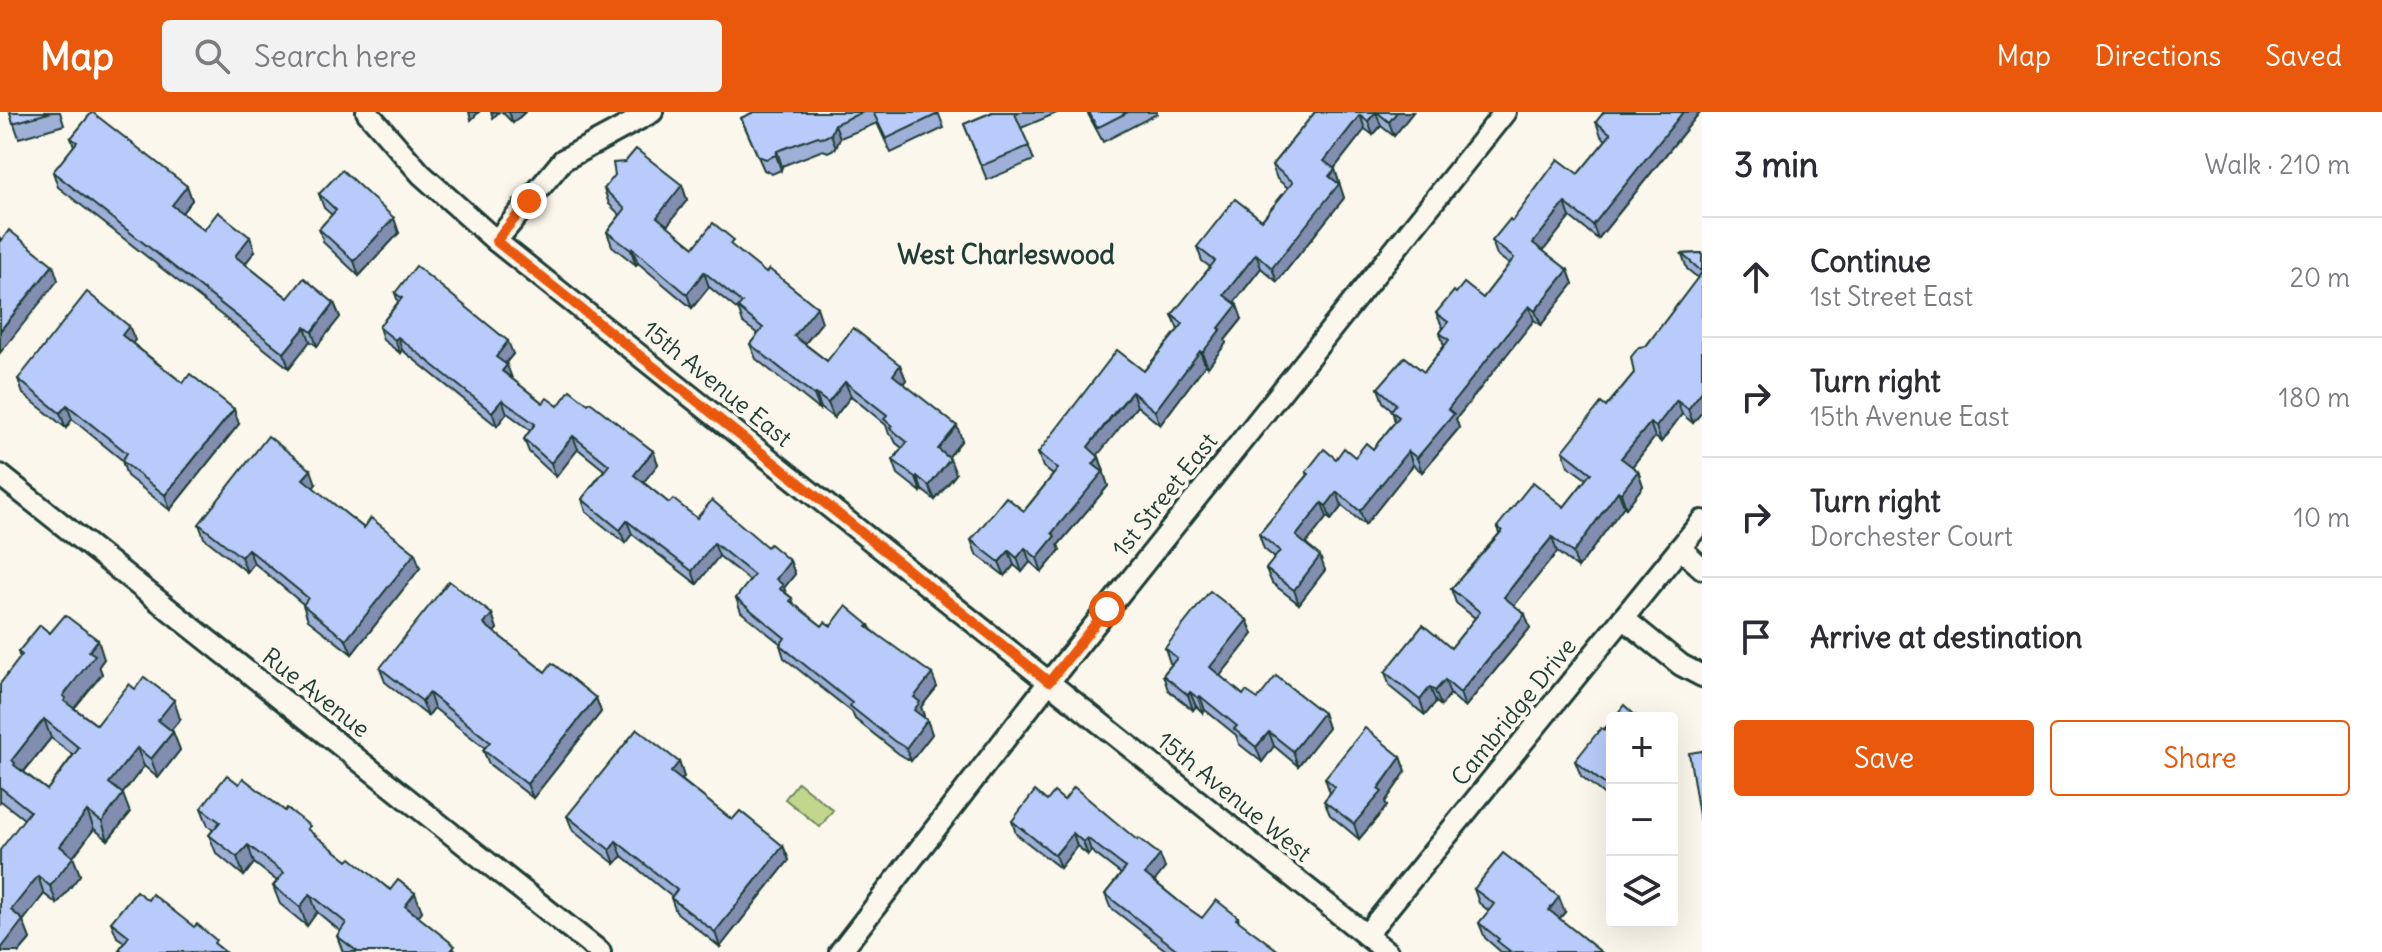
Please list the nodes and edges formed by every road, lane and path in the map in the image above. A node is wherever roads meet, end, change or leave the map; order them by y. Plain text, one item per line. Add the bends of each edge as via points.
1 (367, 112) edge
2 (652, 112) edge
3 (1505, 112) edge
4 (496, 241) junction
5 (0, 475) edge
6 (1702, 521) edge
7 (1680, 548) junction
8 (1702, 568) edge
9 (1623, 618) junction
10 (1702, 676) edge
11 (1049, 682) junction
12 (1366, 935) junction
13 (600, 952) edge
14 (840, 952) edge
15 (1387, 952) edge

1 - 4 street, 15th Avenue East via 421,174
2 - 4 street via 563,160
3 - 11 street, 1st Street East
4 - 11 street, 15th Avenue East
5 - 13 street, Rue Avenue
6 - 7 street, Cambridge Drive
7 - 8 street
7 - 9 street, Cambridge Drive
9 - 10 street
9 - 12 street, Cambridge Drive
11 - 12 street, 15th Avenue West
11 - 14 street, 1st Street East
12 - 15 street, 15th Avenue West

